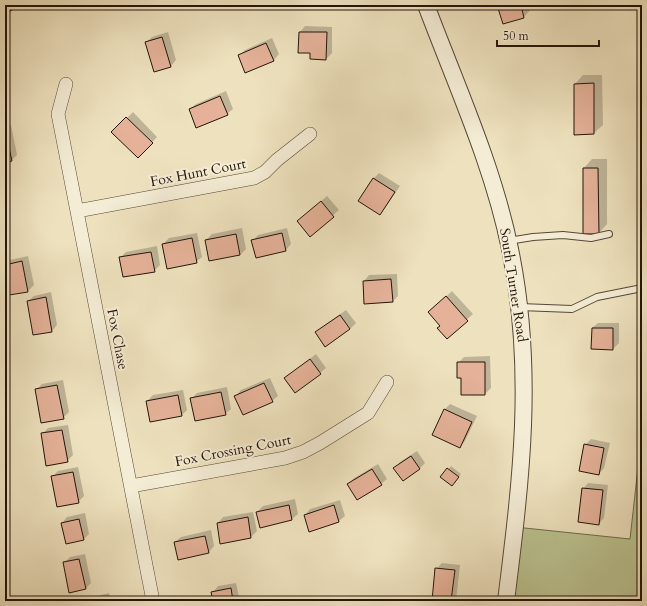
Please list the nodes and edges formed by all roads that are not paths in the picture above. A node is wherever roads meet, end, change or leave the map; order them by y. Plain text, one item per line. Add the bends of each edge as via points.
1 (426, 5) edge
2 (66, 84) dead end
3 (310, 134) dead end
4 (77, 211) junction
5 (609, 234) dead end
6 (508, 241) junction
7 (642, 288) edge
8 (520, 308) junction
9 (386, 382) dead end
10 (131, 486) junction
11 (153, 601) edge
12 (506, 601) edge

1 - 6 street, South Turner Road via 485,158
2 - 4 street, Fox Chase via 58,114
3 - 4 street, Fox Hunt Court via 265,172 254,178
4 - 10 street, Fox Chase
5 - 6 lane via 591,238 563,235
6 - 8 street, South Turner Road
7 - 8 lane via 597,297 572,309
8 - 12 street, South Turner Road via 524,352 522,456
9 - 10 street, Fox Crossing Court via 368,413 303,452 285,458
10 - 11 street, Fox Chase

